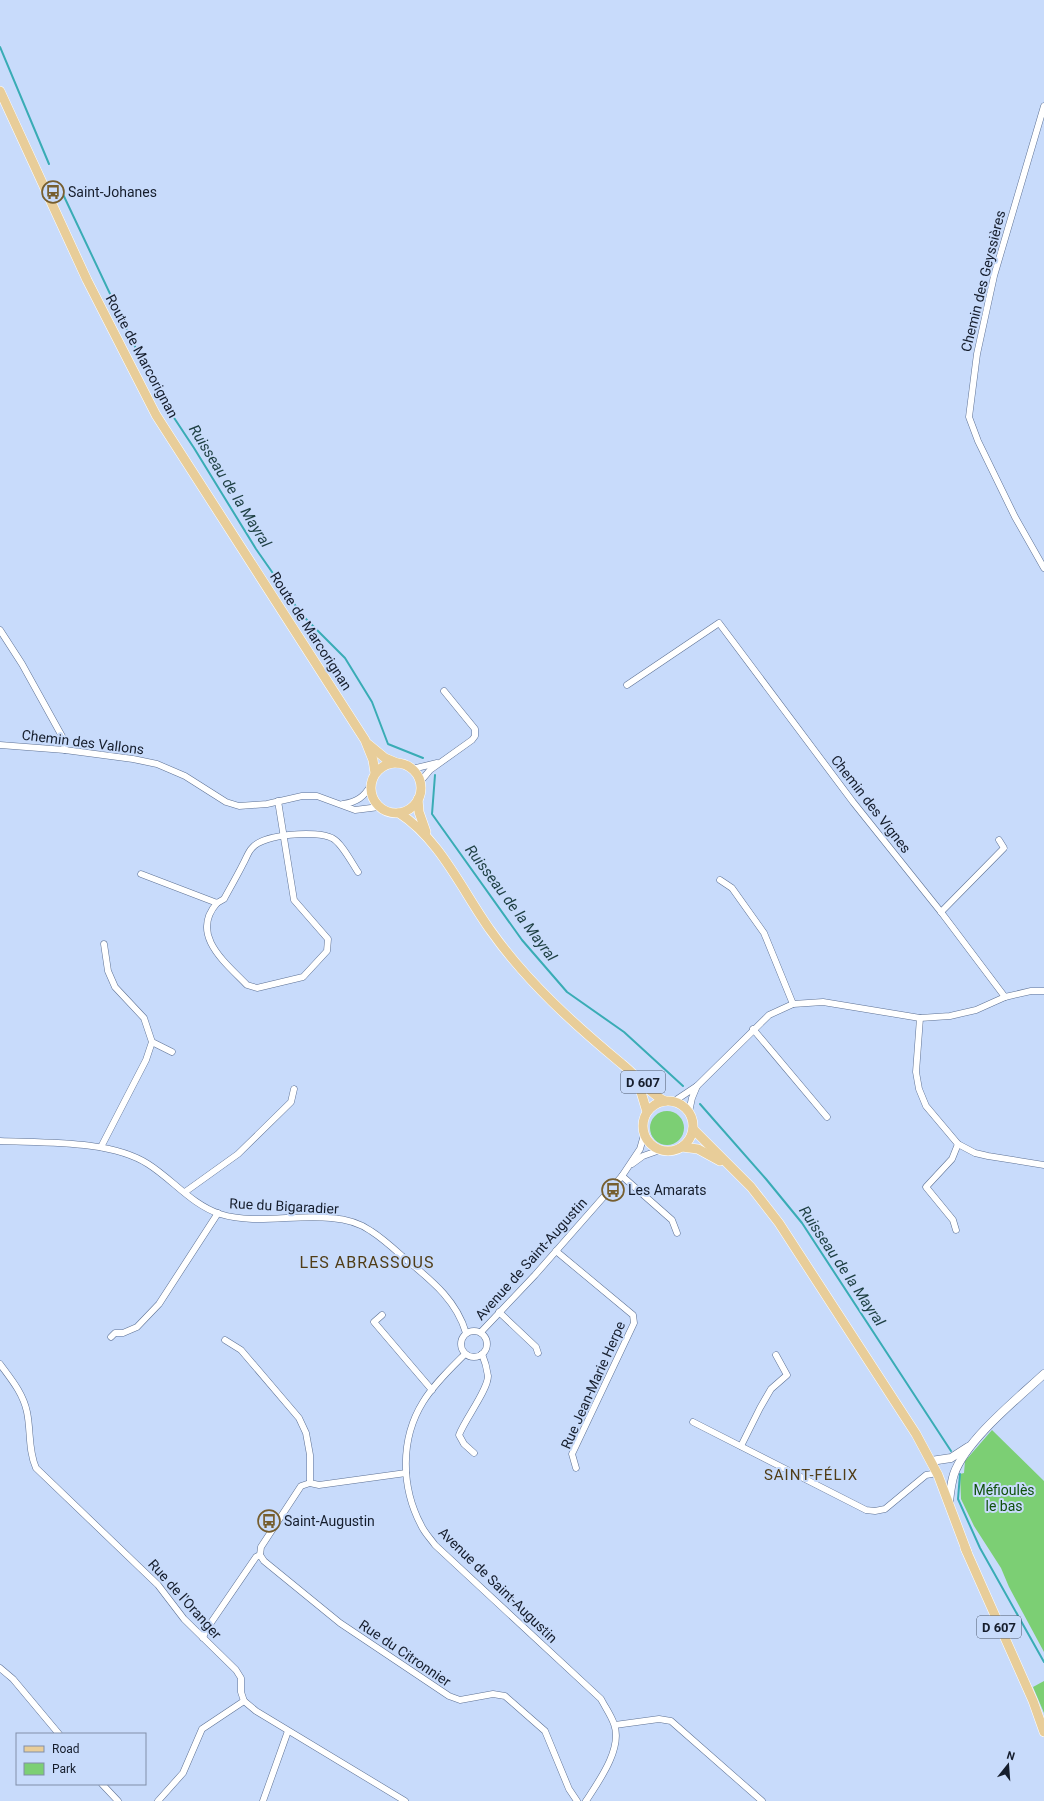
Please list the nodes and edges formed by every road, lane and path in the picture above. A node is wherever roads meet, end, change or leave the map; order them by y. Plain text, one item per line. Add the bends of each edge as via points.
1 (0, 91) edge
2 (1044, 106) edge
3 (1044, 568) edge
4 (0, 630) edge
5 (627, 685) dead end
6 (444, 691) dead end
7 (365, 740) junction
8 (0, 745) edge
9 (65, 750) junction
10 (439, 762) junction
11 (397, 763) junction
12 (412, 769) junction
13 (375, 773) junction
14 (420, 782) junction
15 (371, 785) junction
16 (418, 798) junction
17 (278, 801) junction
18 (342, 804) junction
19 (380, 807) junction
20 (399, 813) junction
21 (427, 835) junction
22 (284, 836) junction
23 (1000, 840) dead end
24 (358, 872) dead end
25 (141, 874) dead end
26 (720, 880) dead end
27 (217, 903) junction
28 (940, 912) junction
29 (104, 944) dead end
30 (1044, 991) edge
31 (1005, 997) junction
32 (793, 1004) junction
33 (920, 1018) junction
34 (753, 1030) junction
35 (152, 1042) junction
36 (172, 1052) dead end
37 (620, 1062) junction
38 (697, 1086) junction
39 (294, 1089) dead end
40 (669, 1101) junction
41 (648, 1112) junction
42 (689, 1112) junction
43 (827, 1116) dead end
44 (693, 1129) junction
45 (644, 1135) junction
46 (0, 1141) edge
47 (958, 1144) junction
48 (102, 1147) junction
49 (682, 1147) junction
50 (660, 1150) junction
51 (630, 1165) junction
52 (1044, 1165) edge
53 (730, 1168) junction
54 (622, 1176) junction
55 (185, 1192) junction
56 (218, 1213) junction
57 (956, 1230) dead end
58 (677, 1233) dead end
59 (556, 1250) junction
60 (499, 1312) junction
61 (382, 1315) dead end
62 (481, 1332) junction
63 (466, 1333) junction
64 (111, 1337) dead end
65 (225, 1340) dead end
66 (538, 1352) dead end
67 (465, 1354) junction
68 (482, 1354) junction
69 (776, 1356) dead end
70 (0, 1364) edge
71 (1044, 1374) edge
72 (432, 1390) junction
73 (890, 1394) junction
74 (693, 1422) dead end
75 (741, 1446) junction
76 (970, 1446) junction
77 (474, 1453) dead end
78 (931, 1461) junction
79 (576, 1468) dead end
80 (406, 1473) junction
81 (932, 1474) junction
82 (310, 1483) junction
83 (949, 1502) junction
84 (967, 1552) junction
85 (260, 1555) junction
86 (203, 1638) junction
87 (0, 1668) edge
88 (244, 1701) junction
89 (1033, 1701) junction
90 (1044, 1721) edge
91 (615, 1725) junction
92 (288, 1731) junction
93 (1044, 1732) edge
94 (58, 1733) edge
95 (103, 1785) edge
96 (118, 1801) edge
97 (158, 1801) edge
98 (263, 1801) edge
99 (405, 1801) edge
100 (577, 1801) edge
101 (586, 1801) edge
102 (762, 1801) edge

1 - 7 main road, Route de Marcorignan via 87,280 156,415
2 - 3 street, Chemin des Geyssières via 994,276 977,354 969,417 1015,517
4 - 9 street via 63,738
5 - 28 street, Chemin des Vignes via 719,623 853,802
6 - 10 street via 475,729 475,736
7 - 11 main road, Route de Marcorignan via 385,758
7 - 13 main road, Route de Marcorignan
8 - 9 street, Chemin des Vallons
9 - 17 street, Chemin des Vallons via 157,764 184,776 226,802 239,806
10 - 12 street
10 - 14 street
11 - 12 main road via 405,764
11 - 13 main road via 389,764
12 - 14 main road
13 - 15 main road
14 - 16 main road via 421,791
15 - 18 street via 360,799
15 - 19 main road via 372,797
16 - 20 main road via 414,805
16 - 21 main road, D 607 via 419,812
17 - 18 street, Chemin des Vallons via 317,796
17 - 22 street
18 - 19 street, Chemin des Vallons via 355,810
19 - 20 main road via 386,811
20 - 21 main road, D 607
21 - 37 main road, D 607 via 491,932 526,974 586,1033
22 - 24 street via 320,835 332,838
22 - 27 street via 263,841 252,847 224,900
22 - 27 street via 294,900 329,942 327,951 310,972 303,977 257,988 246,986 215,951 208,938 208,920
23 - 28 street via 1004,848
25 - 27 street
26 - 32 street via 732,888 764,933
28 - 31 street, Chemin des Vignes
29 - 35 street via 108,971 116,987 144,1018
30 - 31 street
31 - 33 street via 976,1010 950,1016
32 - 33 street via 823,1002
32 - 34 street via 769,1015
33 - 47 street via 916,1072 919,1089 926,1106
34 - 38 street
34 - 43 street
35 - 36 street
35 - 48 street via 146,1060
37 - 40 main road, D 607 via 654,1095
37 - 41 main road, D 607 via 641,1092
38 - 40 street
38 - 42 street
39 - 55 street via 291,1102 238,1154
40 - 41 main road via 656,1104
40 - 42 main road via 683,1106
41 - 45 main road via 644,1118
42 - 44 main road
44 - 49 main road
44 - 53 main road, D 607
45 - 50 main road via 651,1145
45 - 51 street, Avenue de Saint-Augustin via 640,1149
46 - 48 street, Rue du Bigaradier
47 - 52 street via 988,1156
47 - 57 street via 952,1159 926,1188 953,1220
48 - 55 street, Rue du Bigaradier via 126,1153 148,1164
49 - 50 main road via 676,1150
49 - 53 main road, D 607 via 698,1149
50 - 51 street, Avenue de Saint-Augustin via 643,1156
51 - 54 street, Avenue de Saint-Augustin
53 - 73 main road, D 607 via 751,1187 779,1224
54 - 58 street via 672,1220
54 - 59 street, Avenue de Saint-Augustin
55 - 56 street, Rue du Bigaradier via 197,1203
56 - 63 street, Rue du Bigaradier via 246,1218 332,1218 370,1230 438,1286 452,1303
56 - 64 street via 159,1304 137,1327 123,1333 115,1333
59 - 60 street, Avenue de Saint-Augustin
59 - 79 street, Rue Jean-Marie Herpe via 632,1315 634,1323 572,1454
60 - 62 street, Avenue de Saint-Augustin
60 - 66 street via 536,1347
61 - 72 street via 374,1322
62 - 63 street
62 - 68 street via 487,1343
63 - 67 street via 461,1343
65 - 82 street via 241,1350 299,1418 306,1433 310,1455
67 - 68 street via 471,1357
67 - 72 street, Avenue de Saint-Augustin
68 - 77 street via 488,1377 459,1435
69 - 75 street via 787,1375 771,1389
70 - 86 street, Rue de l'Oranger via 21,1394 27,1413 32,1458 36,1468 158,1585 184,1619
71 - 76 street via 1010,1404
72 - 80 street, Avenue de Saint-Augustin via 423,1401 414,1420 408,1440
73 - 78 main road, D 607
73 - 81 main road, D 607
74 - 75 street
75 - 81 street via 866,1510 885,1509 926,1475
76 - 78 street via 950,1458
76 - 83 street via 953,1475
78 - 83 main road, D 607
80 - 82 street via 320,1485
80 - 91 street, Avenue de Saint-Augustin via 410,1502 421,1526 435,1545 601,1699
81 - 84 main road, D 607
82 - 85 street via 302,1486 261,1547
83 - 84 main road, D 607
84 - 89 main road, D 607
85 - 86 street via 251,1563
85 - 100 street, Rue du Citronnier via 340,1623 449,1696 460,1700 493,1694 505,1696 545,1731 569,1789
86 - 88 street, Rue de l'Oranger via 236,1670 241,1678
87 - 94 street via 13,1679
88 - 92 street
88 - 97 street via 202,1729 182,1773
89 - 90 main road, D 607
89 - 93 main road, D 607
91 - 101 street via 610,1760
91 - 102 street via 659,1719 671,1721
92 - 98 street
92 - 99 street
95 - 96 street

